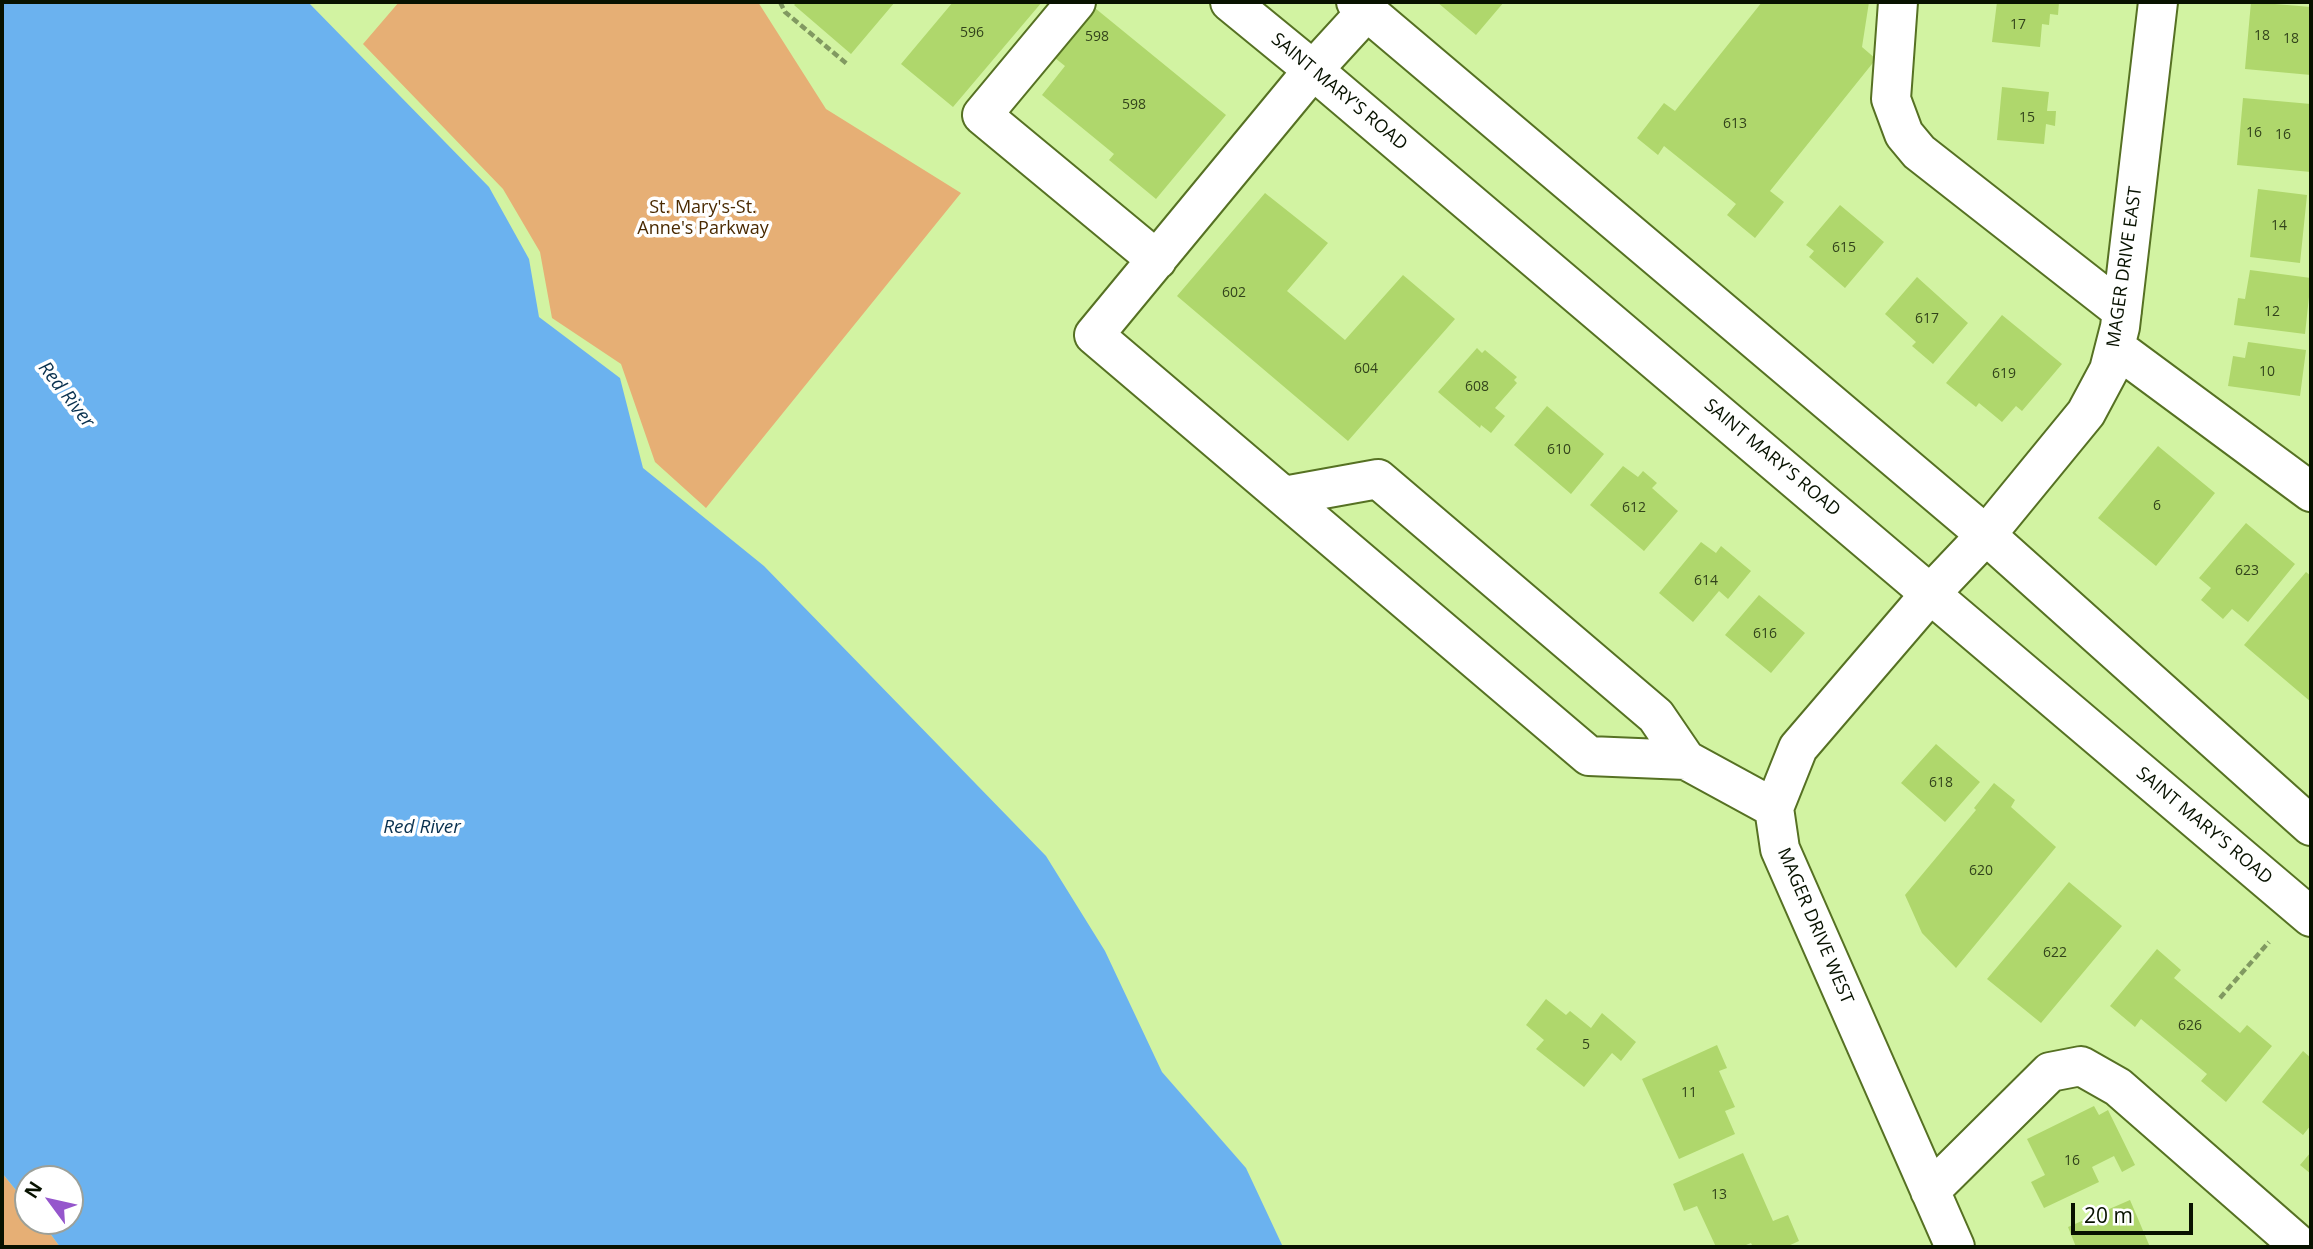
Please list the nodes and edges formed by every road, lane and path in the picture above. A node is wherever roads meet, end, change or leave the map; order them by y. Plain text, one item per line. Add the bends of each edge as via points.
1 (780, 2) edge
2 (1076, 2) edge
3 (1230, 2) edge
4 (1898, 2) edge
5 (2158, 2) edge
6 (1362, 6) edge
7 (846, 64) dead end
8 (1313, 70) junction
9 (1157, 260) junction
10 (2118, 329) junction
11 (2311, 492) edge
12 (1284, 496) junction
13 (1986, 535) junction
14 (1931, 593) junction
15 (1686, 760) junction
16 (1774, 808) junction
17 (2311, 826) edge
18 (2311, 917) edge
19 (2269, 942) dead end
20 (2220, 998) dead end
21 (1930, 1191) junction
22 (1955, 1247) edge
23 (2301, 1247) edge

1 - 7 path via 785,12
2 - 9 main road via 982,115
3 - 8 main road, SAINT MARY'S ROAD
4 - 10 main road via 1891,99 1904,134
5 - 10 main road, MAGER DRIVE EAST
6 - 8 main road
6 - 13 main road
8 - 9 main road
8 - 14 main road, SAINT MARY'S ROAD
9 - 12 main road via 1094,335
10 - 11 main road
10 - 13 main road, MAGER DRIVE EAST via 2109,370 2086,412
12 - 15 main road via 1589,756
12 - 15 main road via 1378,480 1656,716
13 - 14 main road, MAGER DRIVE EAST
13 - 17 main road
14 - 16 main road via 1798,748
14 - 18 main road, SAINT MARY'S ROAD
15 - 16 main road
16 - 21 main road, MAGER DRIVE WEST via 1780,849
19 - 20 path
21 - 22 main road, MAGER DRIVE WEST
21 - 23 main road via 2050,1072 2081,1066 2118,1087

